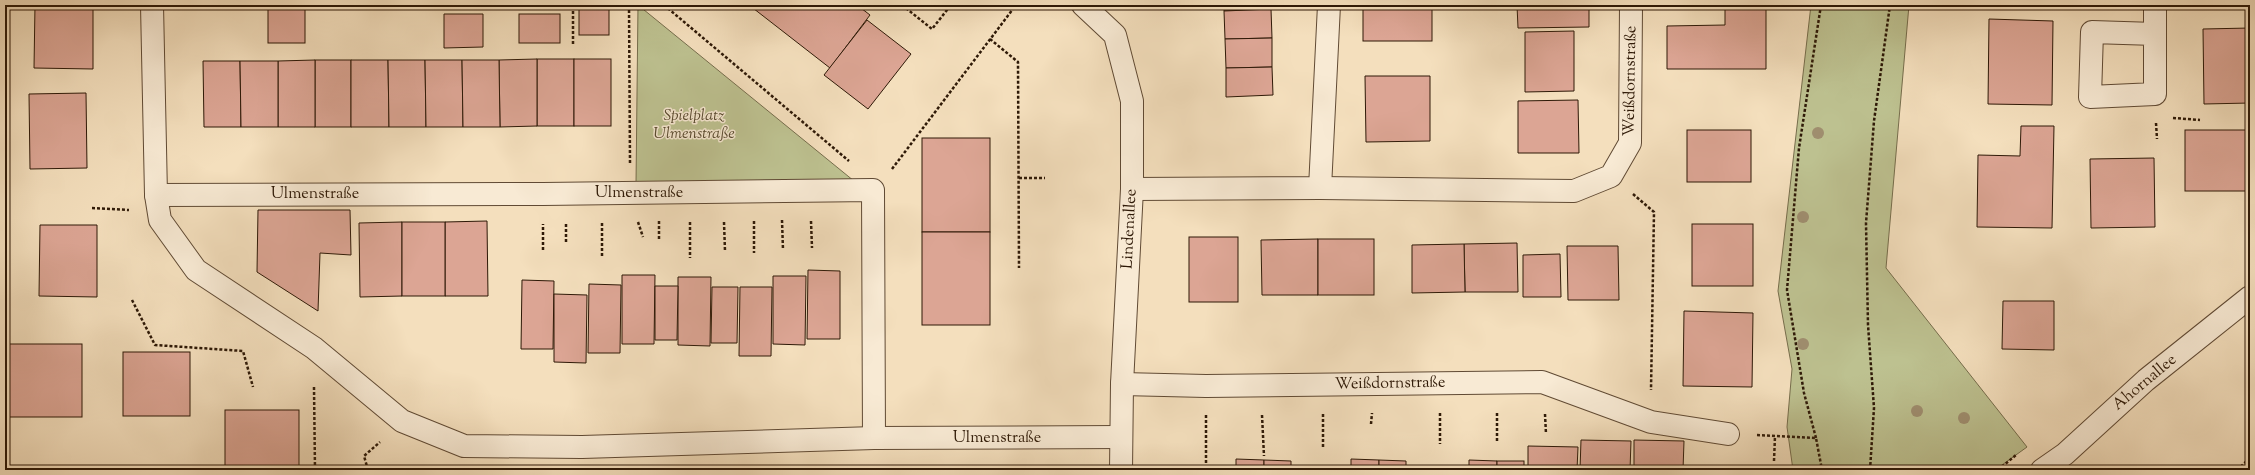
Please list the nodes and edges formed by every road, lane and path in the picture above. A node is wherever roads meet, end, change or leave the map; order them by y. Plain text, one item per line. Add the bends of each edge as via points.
1 (152, 5) edge
2 (573, 5) edge
3 (630, 5) edge
4 (664, 5) edge
5 (902, 5) edge
6 (951, 5) edge
7 (1016, 5) edge
8 (1082, 5) edge
9 (1329, 5) edge
10 (1631, 5) edge
11 (1820, 5) edge
12 (1890, 5) edge
13 (2155, 5) edge
14 (2155, 34) dead end
15 (990, 39) junction
16 (573, 44) dead end
17 (1611, 176) junction
18 (1019, 178) junction
19 (1045, 178) dead end
20 (1320, 188) junction
21 (1132, 189) junction
22 (873, 190) junction
23 (690, 192) junction
24 (630, 193) junction
25 (157, 203) junction
26 (92, 208) dead end
27 (690, 258) dead end
28 (1019, 268) dead end
29 (2250, 297) edge
30 (132, 300) dead end
31 (314, 348) junction
32 (1122, 384) junction
33 (1260, 385) junction
34 (1206, 386) junction
35 (253, 388) dead end
36 (402, 421) junction
37 (1652, 422) junction
38 (1728, 434) joint
39 (1775, 436) junction
40 (1121, 437) junction
41 (874, 438) junction
42 (1816, 438) junction
43 (1264, 456) dead end
44 (2250, 458) edge
45 (1774, 461) dead end
46 (1206, 469) dead end
47 (315, 470) edge
48 (368, 470) edge
49 (1121, 470) edge
50 (1822, 470) edge
51 (1870, 470) edge
52 (2042, 470) edge
53 (2237, 470) edge

1 - 25 street, Ulmenstraße
2 - 16 path
3 - 24 path
4 - 22 path via 865,174
5 - 6 path via 932,29
7 - 15 path
8 - 21 street, Lindenallee via 1115,35 1132,101
9 - 20 street
10 - 17 street, Weißdornstraße via 1630,143
11 - 42 path via 1799,148 1787,290 1804,393
12 - 51 path via 1874,121 1866,223 1868,325 1874,408
13 - 14 street
15 - 18 path via 1018,62
15 - 22 path via 898,162
17 - 20 street via 1574,191
17 - 37 path via 1654,212
18 - 19 path
18 - 28 path
20 - 21 street
21 - 32 street, Lindenallee
22 - 23 street, Ulmenstraße
22 - 41 street
23 - 24 street, Ulmenstraße
23 - 27 path
24 - 25 street, Ulmenstraße
25 - 26 path
25 - 31 street, Ulmenstraße via 160,220 196,270
29 - 52 street, Ahornallee via 2146,380 2065,454
30 - 35 path via 155,345 242,351
31 - 36 street, Ulmenstraße
31 - 47 path
32 - 34 street, Weißdornstraße
32 - 40 street, Lindenallee
33 - 34 street, Weißdornstraße
33 - 37 street, Weißdornstraße via 1542,382
33 - 43 path
34 - 46 path
36 - 41 street, Ulmenstraße via 464,446 582,447
36 - 48 path via 364,456
37 - 38 street, Weißdornstraße
38 - 39 path
39 - 42 path
39 - 45 path
40 - 41 street, Ulmenstraße
40 - 49 street, Lindenallee
42 - 50 path
44 - 53 path

